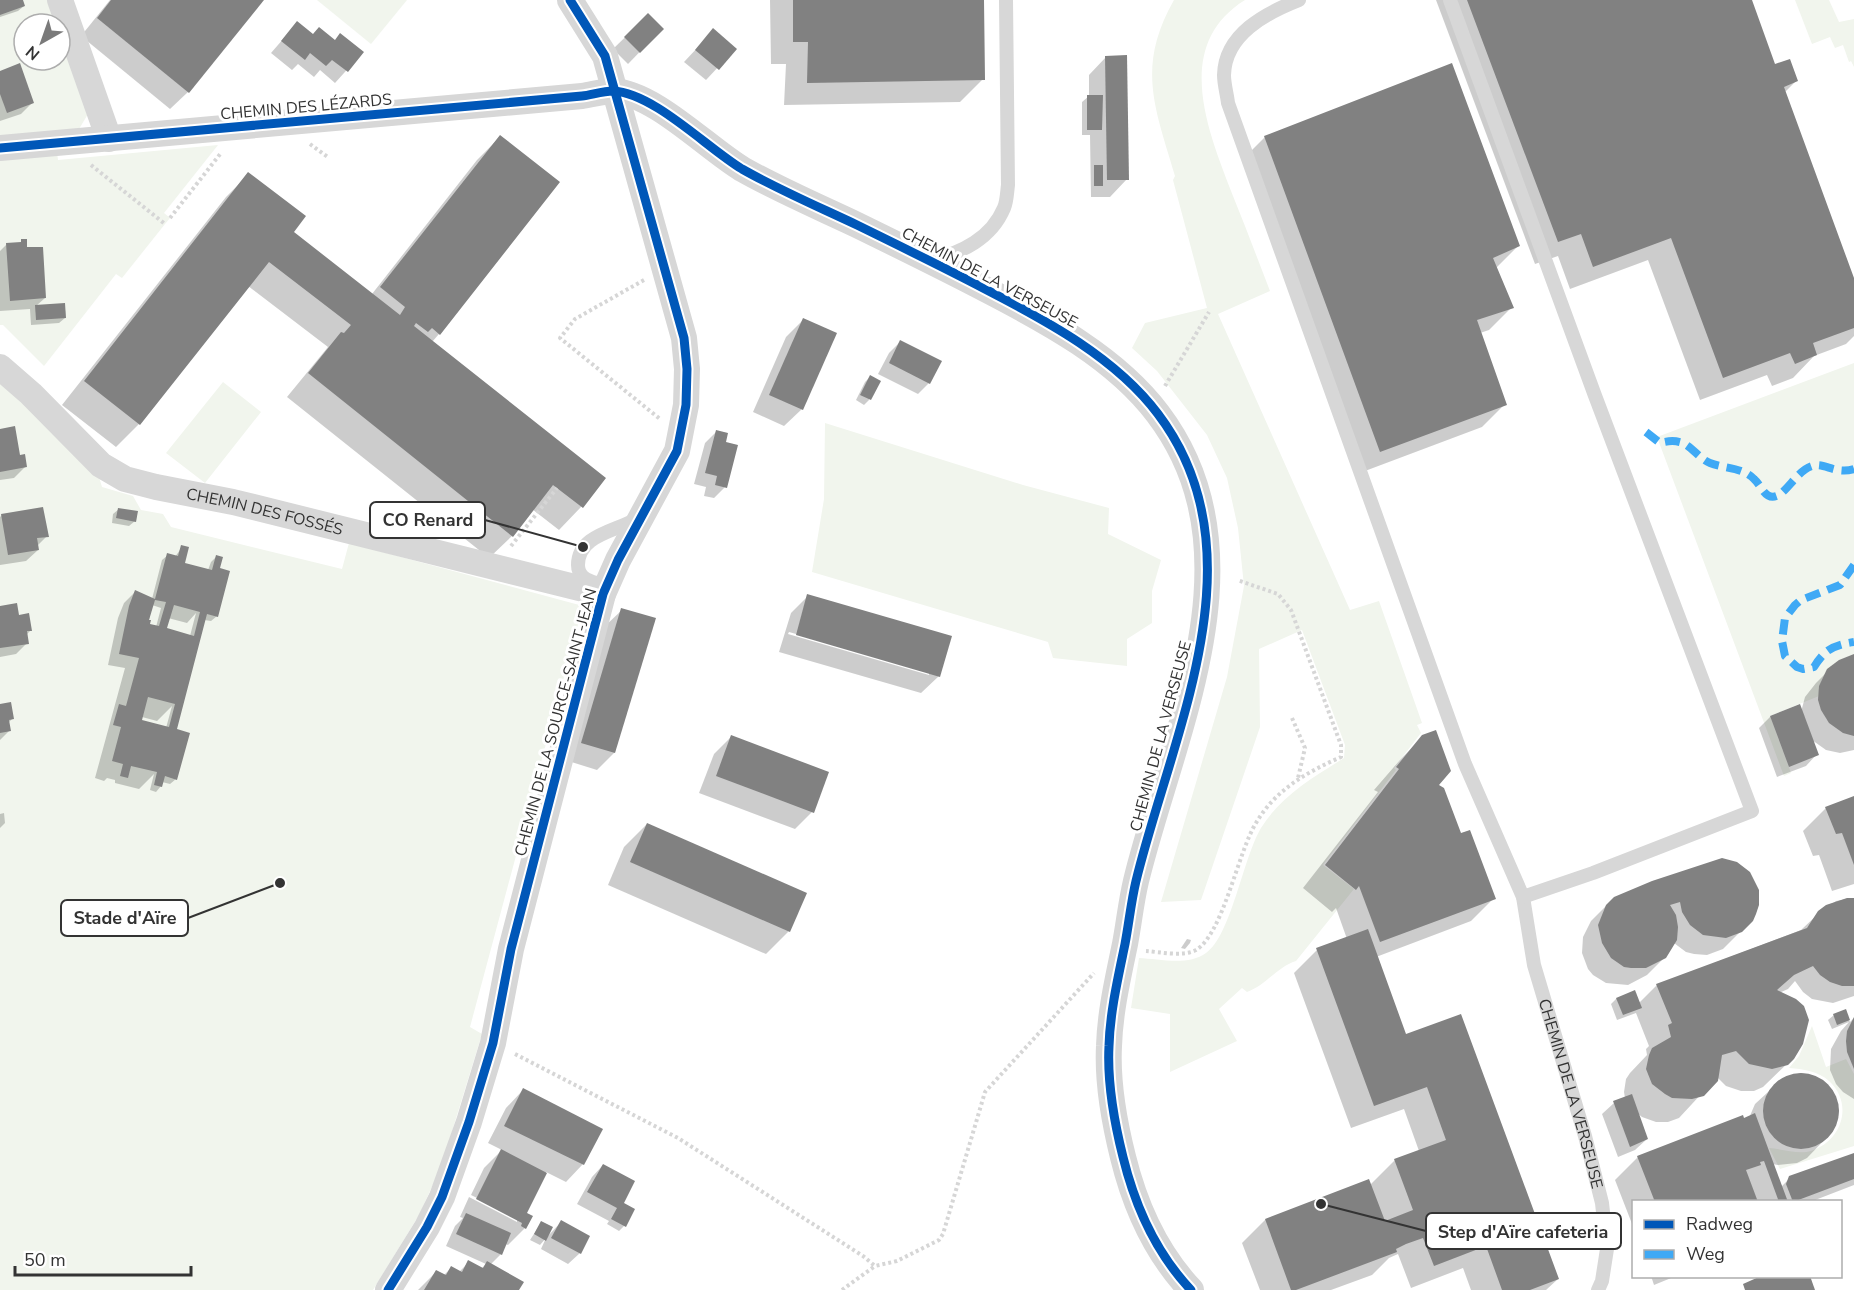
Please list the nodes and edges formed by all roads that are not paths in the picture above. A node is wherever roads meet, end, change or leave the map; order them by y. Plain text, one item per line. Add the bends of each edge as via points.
1 (60, 0) edge
2 (570, 0) edge
3 (1006, 0) edge
4 (1299, 0) edge
5 (1450, 0) edge
6 (614, 91) junction
7 (109, 139) junction
8 (0, 148) edge
9 (931, 261) junction
10 (0, 367) edge
11 (642, 516) junction
12 (605, 589) junction
13 (1523, 897) junction
14 (388, 1290) edge
15 (1191, 1290) edge
16 (1598, 1290) edge

1 - 7 street
2 - 6 street via 605,56
3 - 9 lane via 1005,207 982,238 964,250
4 - 13 lane, CHEMIN DE LA VERSEUSE via 1274,10 1245,30 1228,55 1224,74 1228,103 1465,764
5 - 13 lane via 1752,811
6 - 7 street, CHEMIN DES LÉZARDS
6 - 9 street, CHEMIN DE LA VERSEUSE via 663,112 741,168
6 - 11 street, CHEMIN DE LA SOURCE-SAINT-JEAN via 676,307 687,369 686,405 677,451
7 - 8 street, CHEMIN DES LÉZARDS
9 - 15 street, CHEMIN DE LA VERSEUSE via 1070,334 1135,388 1177,441 1201,502 1208,542 1208,574 1196,672 1136,882 1118,973 1109,1049 1115,1124 1136,1202 1152,1238
10 - 12 street, CHEMIN DES FOSSÉS via 100,465 125,479
11 - 12 street, CHEMIN DE LA SOURCE-SAINT-JEAN
11 - 12 lane via 595,538 578,557 578,569 584,579
12 - 14 street, CHEMIN DE LA SOURCE-SAINT-JEAN via 511,949 493,1043 466,1132 442,1197
13 - 16 lane, CHEMIN DE LA VERSEUSE via 1534,965 1602,1203 1607,1249

